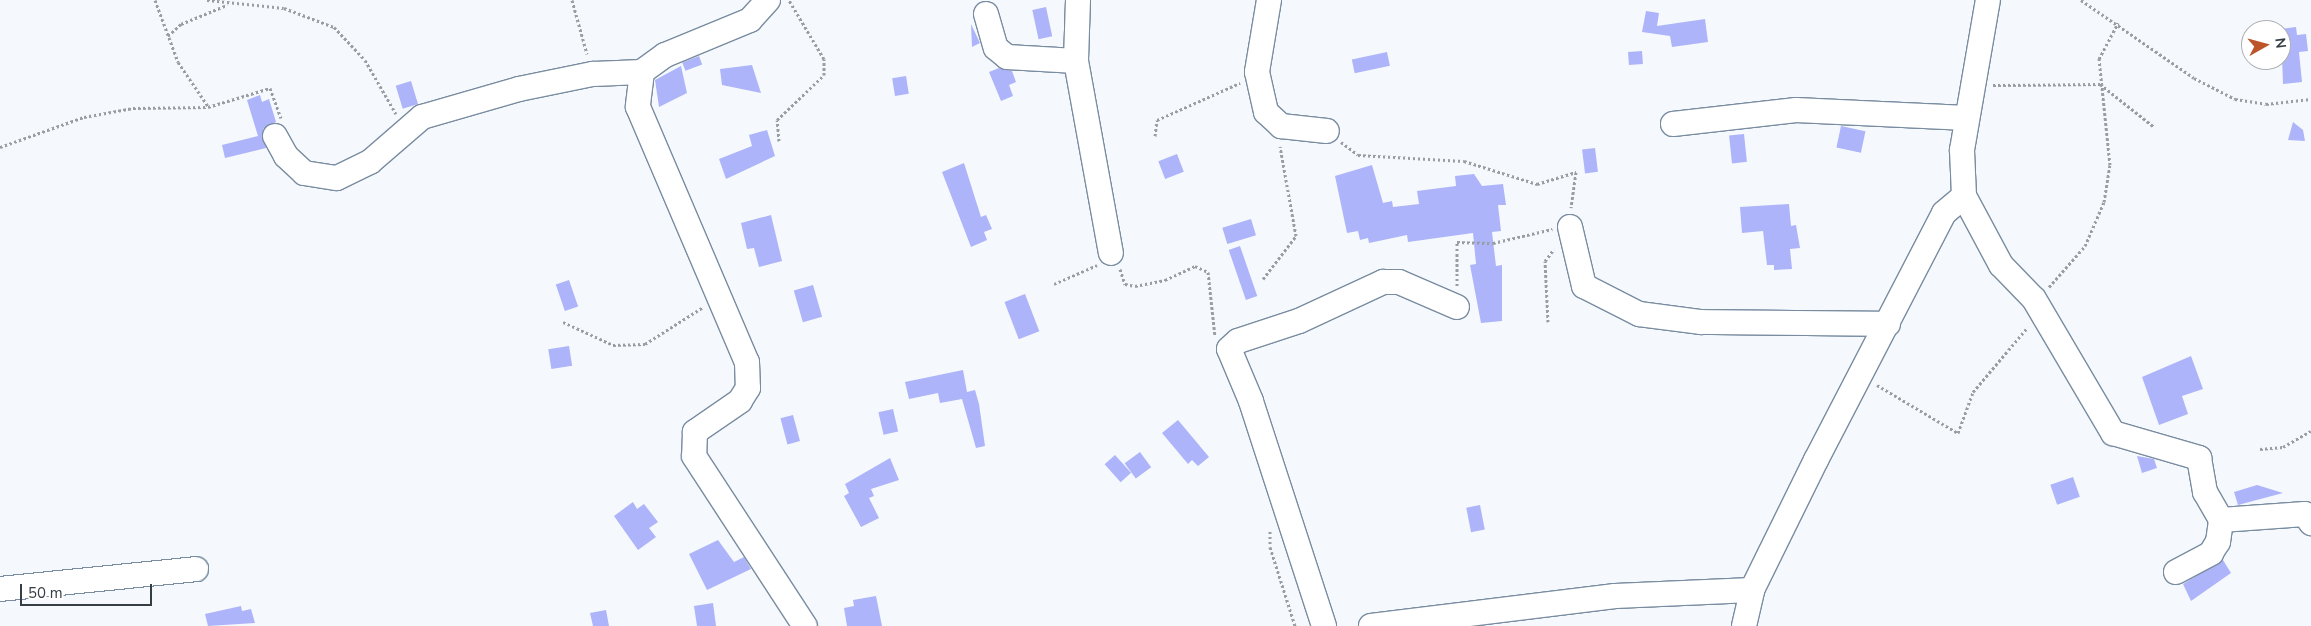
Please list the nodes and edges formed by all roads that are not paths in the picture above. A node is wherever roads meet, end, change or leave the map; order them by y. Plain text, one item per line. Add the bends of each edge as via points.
1 (768, 0) edge
2 (1081, 0) edge
3 (1268, 0) edge
4 (1988, 0) edge
5 (986, 14) dead end
6 (1076, 61) junction
7 (642, 72) junction
8 (1967, 118) junction
9 (1673, 124) dead end
10 (1326, 131) road end
11 (275, 136) road end
12 (1964, 196) junction
13 (1570, 227) road end
14 (1111, 253) road end
15 (1457, 307) road end
16 (1888, 324) junction
17 (2220, 520) junction
18 (2311, 523) edge
19 (196, 569) dead end
20 (2176, 572) dead end
21 (0, 589) edge
22 (1752, 590) junction
23 (805, 626) edge
24 (1324, 626) edge
25 (1371, 626) edge
26 (1744, 626) edge

1 - 7 street via 750,20 665,55
2 - 6 street
3 - 10 street via 1257,72 1266,112 1281,126
4 - 8 street
5 - 6 street via 996,48 1007,57
6 - 14 street
7 - 11 street via 592,74 519,88 422,117 370,162 336,178 304,173 286,156
7 - 23 street via 638,107 747,362 748,388 740,401 695,432 694,456
8 - 9 street via 1796,110
8 - 12 street via 1961,174
12 - 16 street via 1944,214
12 - 17 street via 2000,265 2034,299 2113,433 2198,458 2205,492
13 - 16 street via 1584,286 1639,314 1701,322
15 - 24 street via 1399,282 1383,282 1299,321 1238,341 1228,349 1251,401
16 - 22 street
17 - 18 street via 2305,514
17 - 20 street via 2218,542 2211,553
19 - 21 street
22 - 25 street via 1615,596
22 - 26 street

